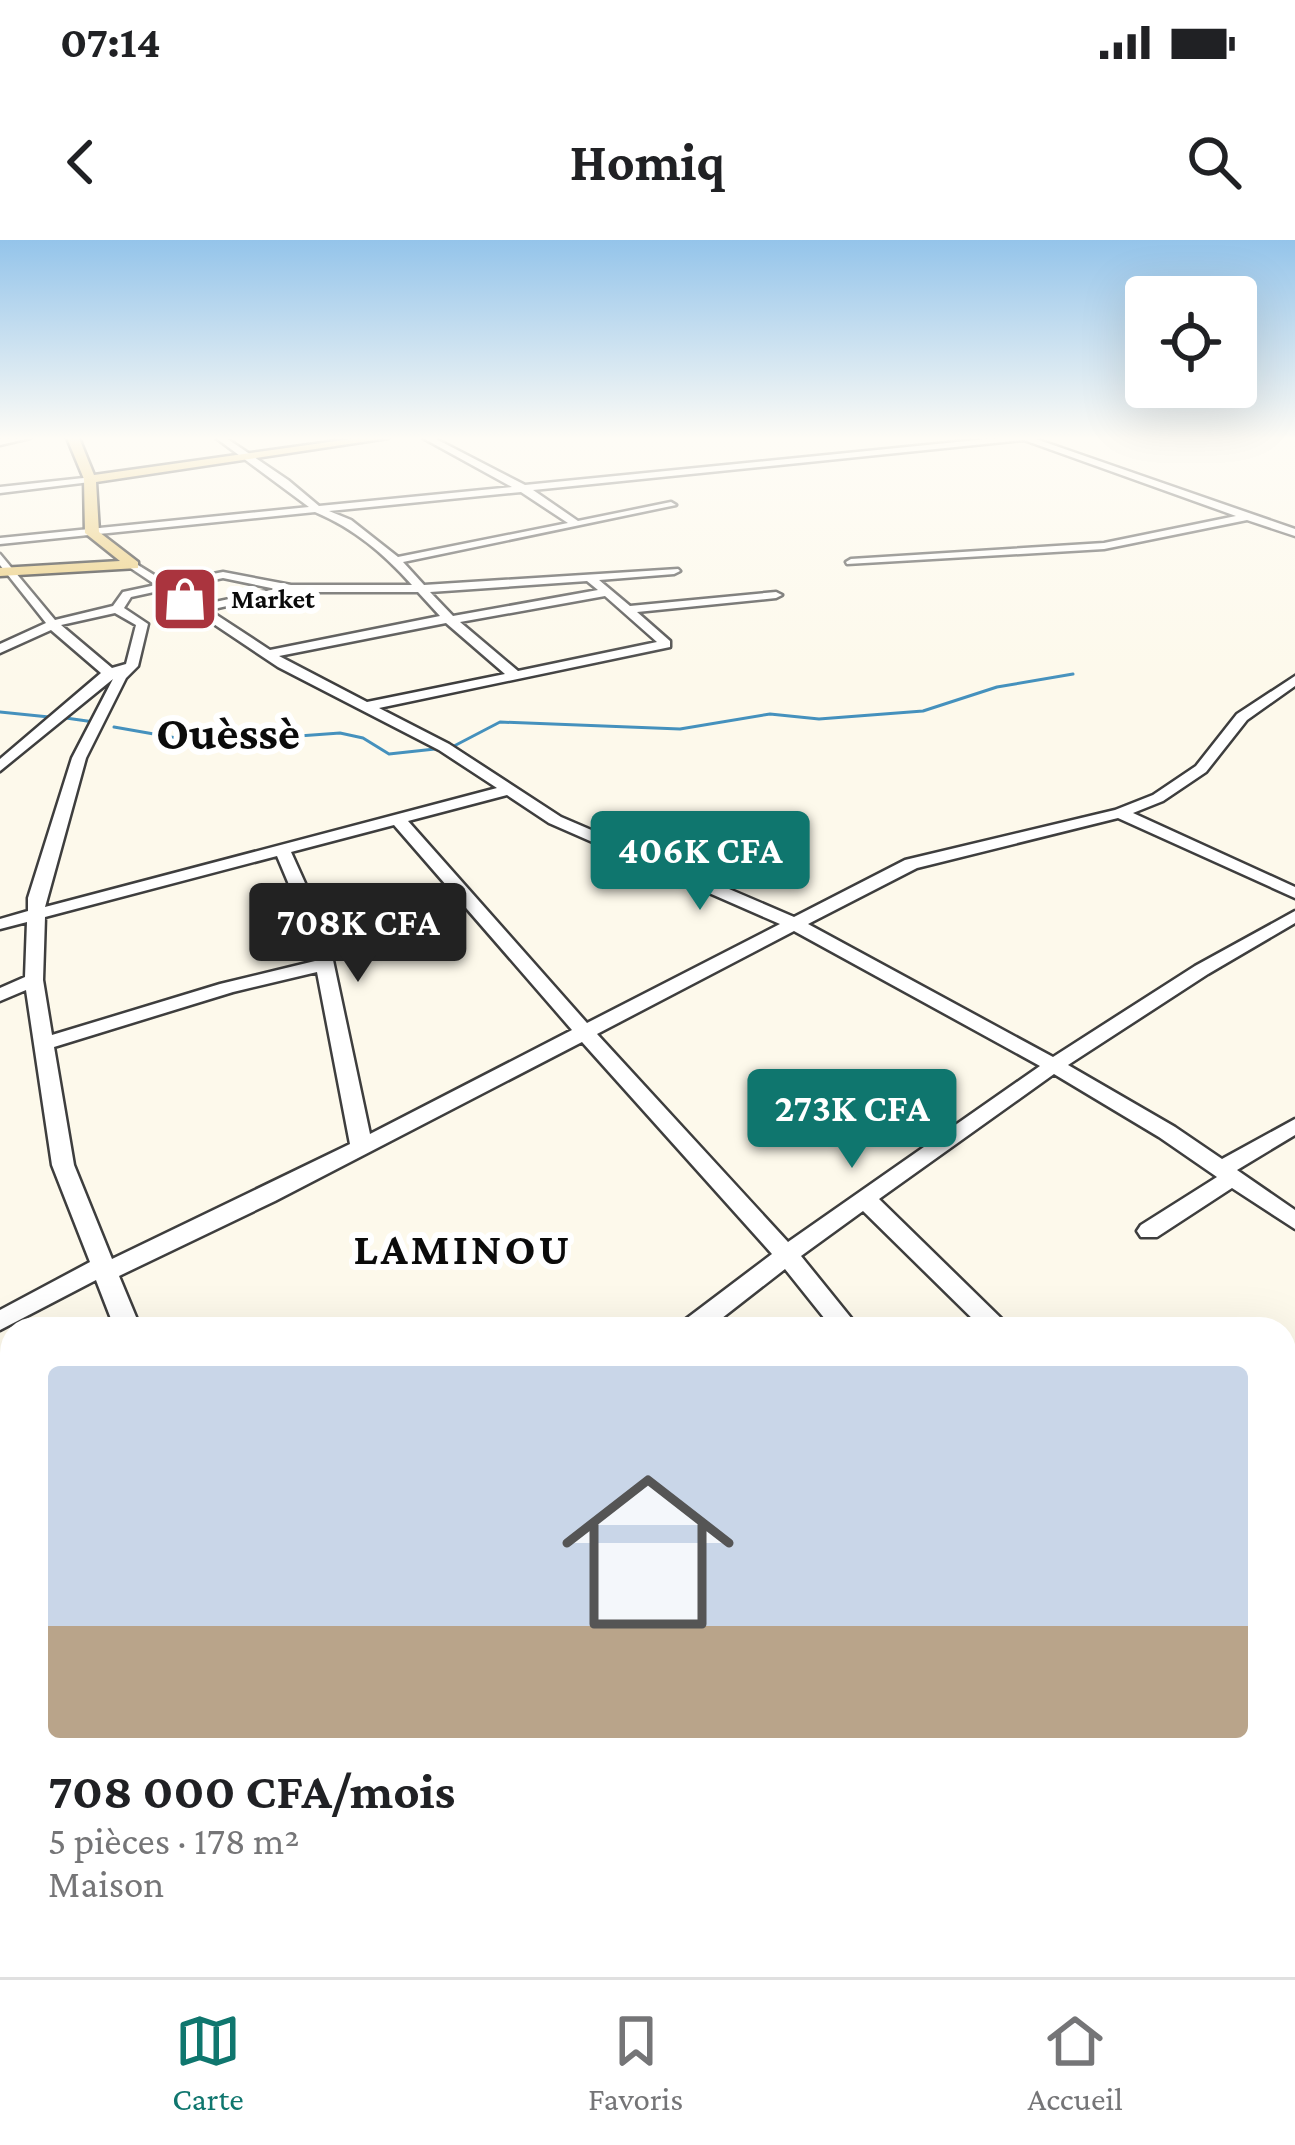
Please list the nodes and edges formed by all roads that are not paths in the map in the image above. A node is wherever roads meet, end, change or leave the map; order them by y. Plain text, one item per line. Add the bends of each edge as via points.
1 (92, 519) edge
2 (225, 519) edge
3 (336, 519) edge
4 (570, 519) edge
5 (591, 519) edge
6 (1235, 519) edge
7 (1258, 519) edge
8 (574, 522) junction
9 (92, 532) junction
10 (1295, 533) edge
11 (0, 541) edge
12 (397, 560) junction
13 (851, 562) dead end
14 (133, 566) junction
15 (4, 567) edge
16 (674, 571) dead end
17 (592, 579) junction
18 (161, 585) junction
19 (291, 588) junction
20 (420, 589) junction
21 (609, 592) junction
22 (776, 595) dead end
23 (197, 608) junction
24 (117, 609) junction
25 (631, 609) junction
26 (449, 619) junction
27 (56, 623) junction
28 (0, 649) edge
29 (269, 654) junction
30 (120, 672) junction
31 (517, 677) junction
32 (1295, 680) edge
33 (368, 706) junction
34 (0, 766) edge
35 (508, 790) junction
36 (1120, 813) junction
37 (396, 817) junction
38 (282, 849) junction
39 (1295, 893) edge
40 (36, 914) junction
41 (1295, 916) edge
42 (0, 923) edge
43 (792, 923) junction
44 (326, 964) junction
45 (34, 980) junction
46 (0, 994) edge
47 (583, 1032) junction
48 (42, 1044) junction
49 (1053, 1065) junction
50 (1295, 1126) edge
51 (362, 1145) junction
52 (1228, 1173) junction
53 (864, 1198) junction
54 (1295, 1221) edge
55 (1149, 1231) dead end
56 (785, 1253) junction
57 (101, 1270) junction
58 (8, 1317) edge
59 (123, 1317) edge
60 (707, 1317) edge
61 (837, 1317) edge
62 (987, 1317) edge

1 - 9 main road
2 - 9 street
3 - 12 street
4 - 8 street
5 - 8 street
6 - 13 street via 1104,546
7 - 10 street
8 - 12 street
9 - 11 street
9 - 14 main road
12 - 20 street
14 - 15 main road
14 - 18 street
15 - 27 street
16 - 17 street
17 - 20 street
17 - 21 street
18 - 19 street via 231,575
18 - 23 street
18 - 24 street via 125,595
19 - 20 street
19 - 23 street
20 - 26 street
21 - 25 street
21 - 26 street
22 - 25 street
23 - 29 street
24 - 27 street
24 - 30 street via 142,624
25 - 31 street via 666,644
26 - 29 street
26 - 31 street
27 - 28 street
27 - 30 street via 95,666
29 - 33 street
30 - 34 street
30 - 40 street via 80,758
31 - 33 street
32 - 36 street via 1233,724 1191,778
33 - 35 street
35 - 37 street
35 - 43 street via 579,831
36 - 39 street
36 - 43 street via 924,859
37 - 38 street
37 - 47 street
38 - 40 street
38 - 44 street
40 - 42 street
40 - 45 street
41 - 49 street
43 - 47 street
43 - 49 street
44 - 48 street
44 - 51 street
45 - 46 street
45 - 48 street
47 - 51 street
47 - 56 street
48 - 57 street via 63,1165
49 - 52 street
49 - 53 street
50 - 52 street
51 - 57 street
52 - 54 street
52 - 55 street
53 - 56 street
53 - 62 street
56 - 60 street
56 - 61 street
57 - 58 street
57 - 59 street

